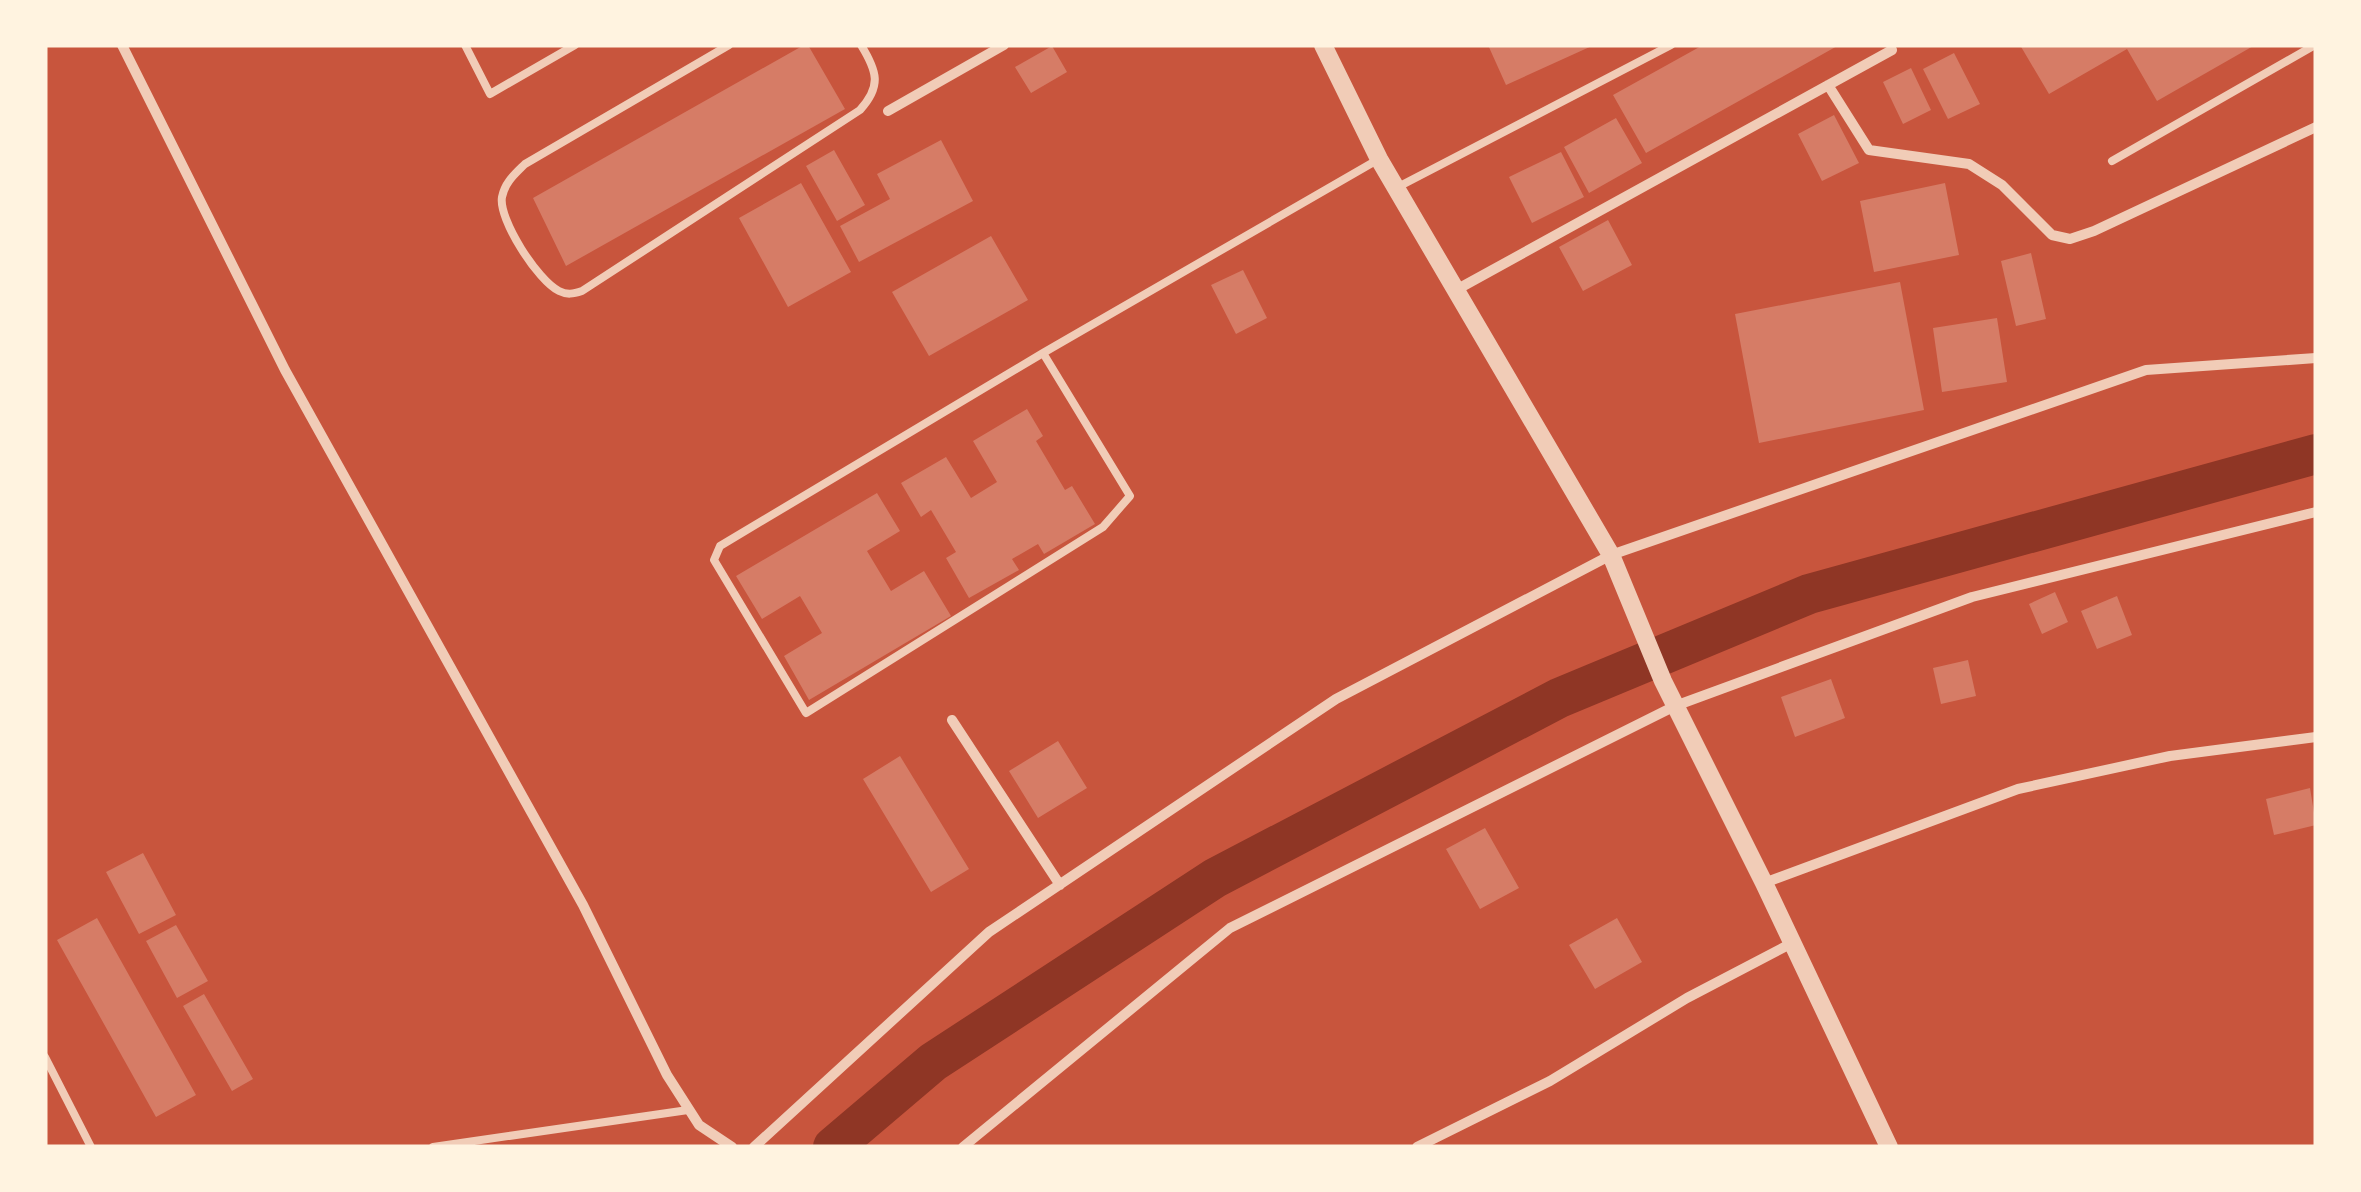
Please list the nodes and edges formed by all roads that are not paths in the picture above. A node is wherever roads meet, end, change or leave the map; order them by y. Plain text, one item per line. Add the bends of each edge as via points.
1 (122, 45) edge
2 (465, 45) edge
3 (575, 45) edge
4 (728, 45) edge
5 (861, 45) edge
6 (1004, 45) edge
7 (1323, 45) edge
8 (1671, 45) edge
9 (2315, 45) edge
10 (1892, 50) dead end
11 (1828, 86) junction
12 (888, 111) dead end
13 (2316, 127) edge
14 (1379, 159) junction
15 (2112, 162) dead end
16 (1396, 188) junction
17 (1456, 290) junction
18 (1043, 353) junction
19 (2316, 358) edge
20 (2316, 512) edge
21 (1611, 555) junction
22 (1674, 706) junction
23 (952, 720) dead end
24 (2316, 737) edge
25 (1764, 883) junction
26 (1060, 885) junction
27 (1792, 943) junction
28 (45, 1058) edge
29 (688, 1110) junction
30 (90, 1147) edge
31 (433, 1147) edge
32 (732, 1147) edge
33 (754, 1147) edge
34 (963, 1147) edge
35 (1417, 1147) edge
36 (1889, 1147) edge

1 - 29 street via 285,370
2 - 3 lane via 490,94
4 - 5 lane via 525,164 507,182 504,216 555,290 582,292 860,110 873,96 875,78
6 - 12 street
7 - 14 street
8 - 16 lane
9 - 15 lane
10 - 11 street
11 - 13 street via 1869,150 1968,164 2002,185 2052,235 2070,239
11 - 17 street
14 - 16 street
14 - 18 lane
16 - 17 street
17 - 21 street
18 - 18 lane via 720,546 714,560 806,712 1103,528 1130,496
19 - 21 street via 2146,370
20 - 22 street via 1972,598
21 - 22 street
21 - 26 street via 1336,699
22 - 25 street
22 - 34 street via 1230,928
23 - 26 street
24 - 25 street via 2170,756 2018,789
25 - 27 street
26 - 33 street via 989,932
27 - 35 street via 1550,1081
27 - 36 street
28 - 30 lane
29 - 31 lane
29 - 32 street

